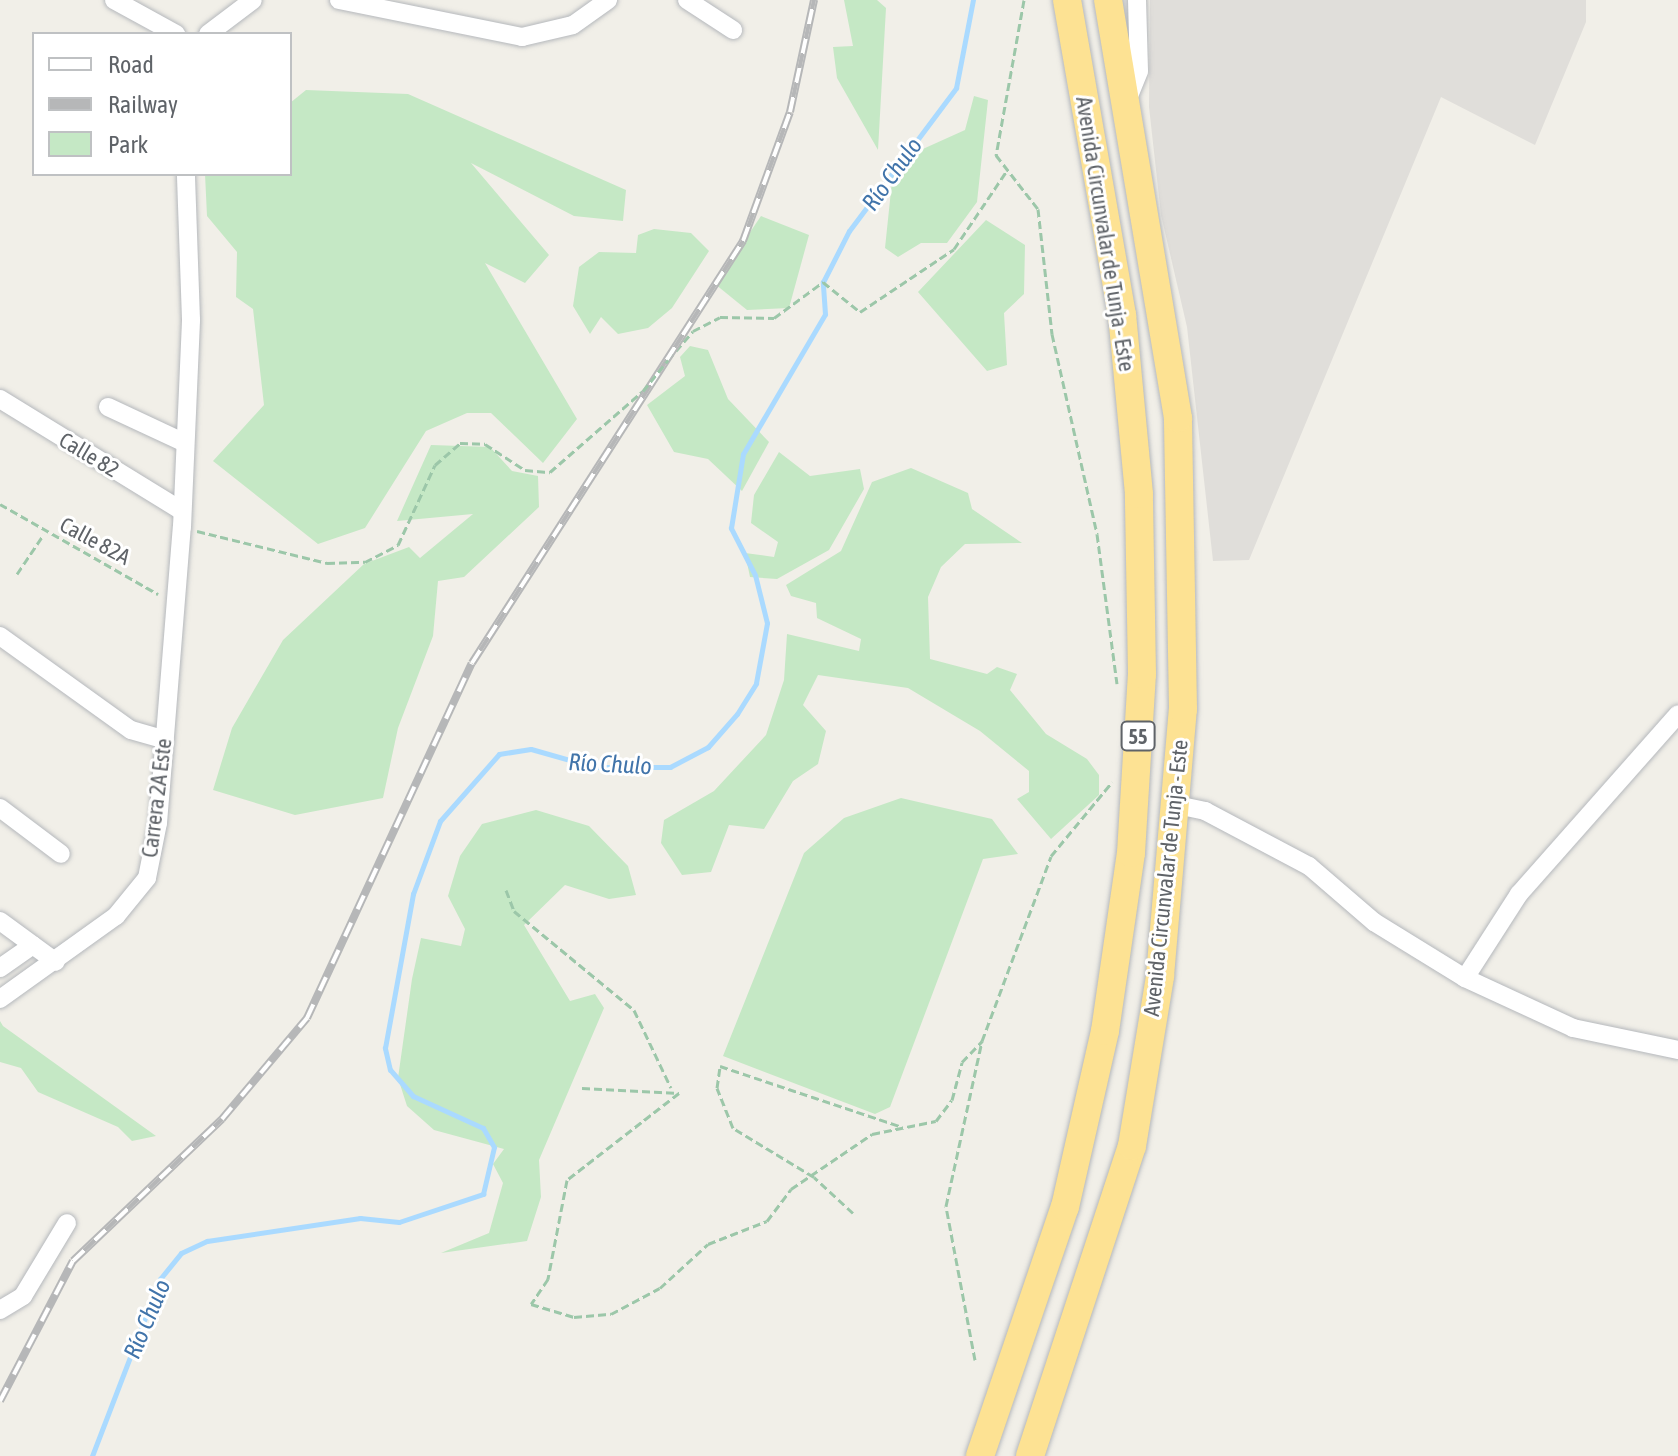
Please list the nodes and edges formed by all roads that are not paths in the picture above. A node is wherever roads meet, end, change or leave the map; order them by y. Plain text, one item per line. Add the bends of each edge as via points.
1 (114, 0) edge
2 (224, 0) edge
3 (253, 0) edge
4 (339, 0) edge
5 (608, 0) edge
6 (687, 0) edge
7 (1067, 0) edge
8 (1108, 0) edge
9 (1137, 0) edge
10 (213, 28) edge
11 (733, 30) dead end
12 (172, 32) edge
13 (1126, 104) junction
14 (186, 176) edge
15 (0, 399) edge
16 (108, 407) dead end
17 (183, 442) junction
18 (180, 518) junction
19 (0, 636) edge
20 (1678, 714) edge
21 (165, 740) junction
22 (1177, 805) junction
23 (0, 808) edge
24 (61, 854) dead end
25 (0, 921) edge
26 (33, 945) junction
27 (56, 962) junction
28 (0, 968) edge
29 (1465, 978) junction
30 (0, 999) edge
31 (1678, 1050) edge
32 (67, 1223) dead end
33 (0, 1310) edge
34 (980, 1456) edge
35 (1030, 1456) edge

1 - 12 street
2 - 10 street
3 - 10 street
4 - 5 street via 522,37 573,25
6 - 11 street
7 - 34 highway, Avenida Circunvalar de Tunja - Este / 55 via 1122,315 1139,494 1141,689 1131,853 1105,1031 1065,1207
8 - 13 highway, Avenida Circunvalar de Tunja - Este / 55
9 - 13 street via 1139,71
13 - 22 highway, Avenida Circunvalar de Tunja - Este / 55 via 1178,418 1184,612
14 - 17 street, Carrera 2A Este via 191,320
15 - 18 street, Calle 82
16 - 17 street
17 - 18 street, Carrera 2A Este
18 - 21 street, Carrera 2A Este
19 - 21 street via 131,730
20 - 29 street via 1519,894
21 - 27 street, Carrera 2A Este via 147,878 116,916
22 - 29 street via 1205,811 1309,866 1374,922
22 - 35 highway, Avenida Circunvalar de Tunja - Este / 55 via 1132,1146
23 - 24 street
25 - 26 street
26 - 27 street
26 - 28 street
27 - 30 street, Carrera 2A Este
29 - 31 street via 1573,1028
32 - 33 street via 23,1296

